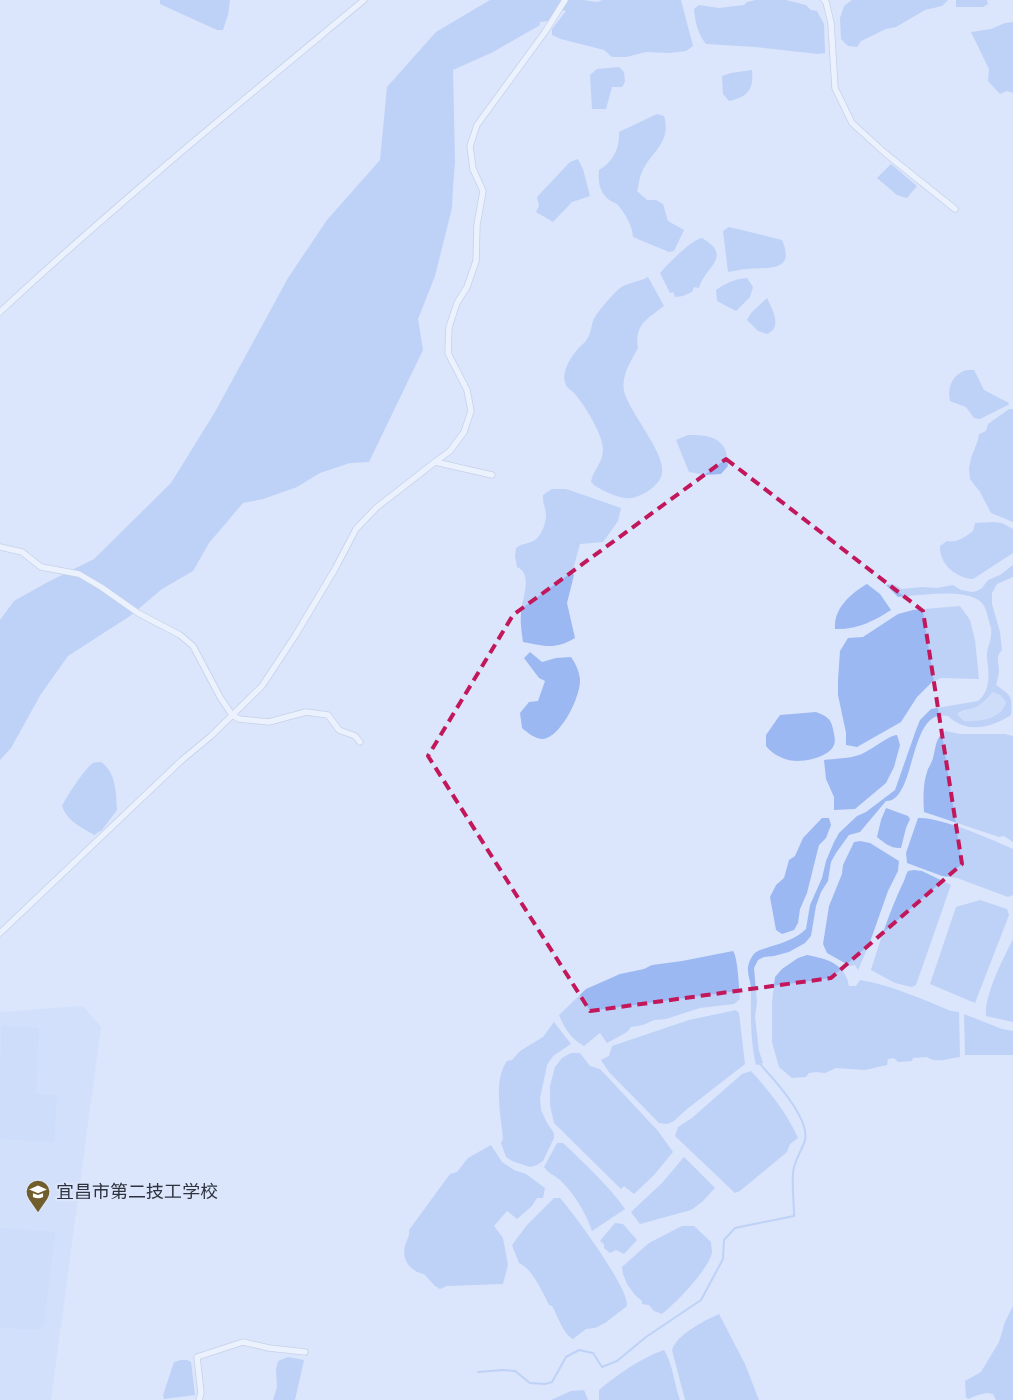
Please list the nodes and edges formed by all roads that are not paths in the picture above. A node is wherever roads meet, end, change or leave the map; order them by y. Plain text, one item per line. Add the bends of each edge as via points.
1 (364, 0) edge
2 (565, 0) edge
3 (824, 0) edge
4 (955, 209) dead end
5 (0, 312) edge
6 (435, 462) junction
7 (492, 475) dead end
8 (0, 547) edge
9 (232, 715) junction
10 (360, 742) dead end
11 (0, 933) edge
12 (305, 1352) dead end
13 (199, 1400) edge

1 - 5 street via 180,154
2 - 6 street via 546,32 477,125 470,146 474,169 483,191 477,225 478,245 467,287 457,303 449,327 448,353 467,390 471,411 464,432 450,451
3 - 4 street via 831,23 835,88 852,123
6 - 7 street
6 - 9 street via 376,508 356,529 262,686
8 - 9 street via 22,552 41,566 79,574 138,613 180,635 193,646
9 - 10 street via 239,719 269,722 306,712 328,715 339,730 355,736
9 - 11 street
12 - 13 street via 243,1342 197,1357

